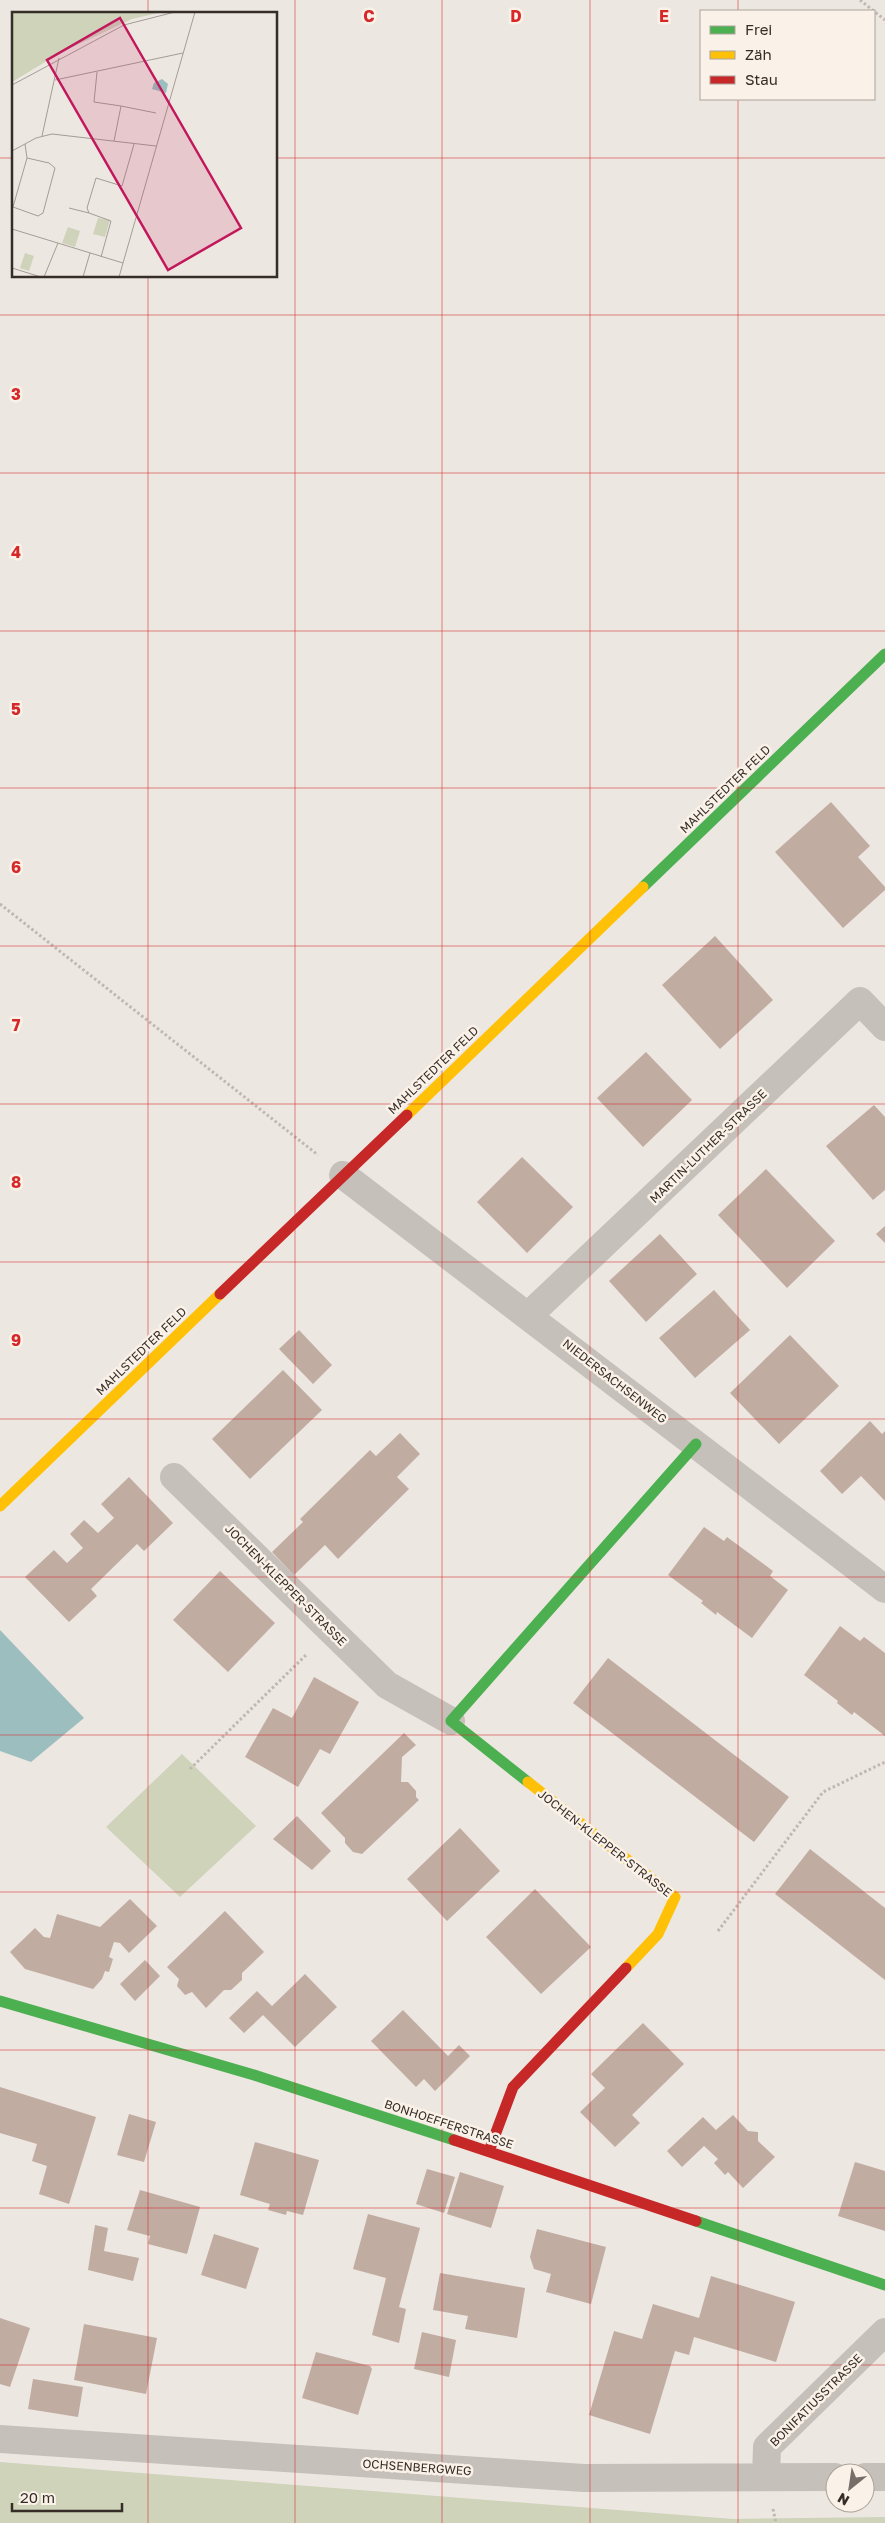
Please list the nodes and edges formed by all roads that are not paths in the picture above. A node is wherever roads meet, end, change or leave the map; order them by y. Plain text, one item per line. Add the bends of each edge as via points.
1 (885, 654) edge
2 (885, 1027) edge
3 (343, 1175) junction
4 (529, 1315) junction
5 (696, 1444) junction
6 (174, 1477) dead end
7 (0, 1506) edge
8 (885, 1589) edge
9 (451, 1721) junction
10 (0, 2001) edge
11 (489, 2151) junction
12 (885, 2285) edge
13 (885, 2332) edge
14 (0, 2439) edge
15 (766, 2477) junction
16 (825, 2477) edge

1 - 3 street, MAHLSTEDTER FELD
2 - 4 street, MARTIN-LUTHER-STRASSE via 860,1001
3 - 4 street, NIEDERSACHSENWEG
3 - 7 street, MAHLSTEDTER FELD
4 - 5 street, NIEDERSACHSENWEG
5 - 8 street, NIEDERSACHSENWEG
5 - 9 street
6 - 9 street, JOCHEN-KLEPPER-STRASSE via 387,1684
9 - 11 street, JOCHEN-KLEPPER-STRASSE via 675,1897 658,1934 513,2088
10 - 11 street, BONHOEFFERSTRASSE via 254,2075
11 - 12 street, BONHOEFFERSTRASSE
13 - 15 street, BONIFATIUSSTRASSE via 767,2448
14 - 15 street, OCHSENBERGWEG via 584,2478
15 - 16 street, OCHSENBERGWEG

